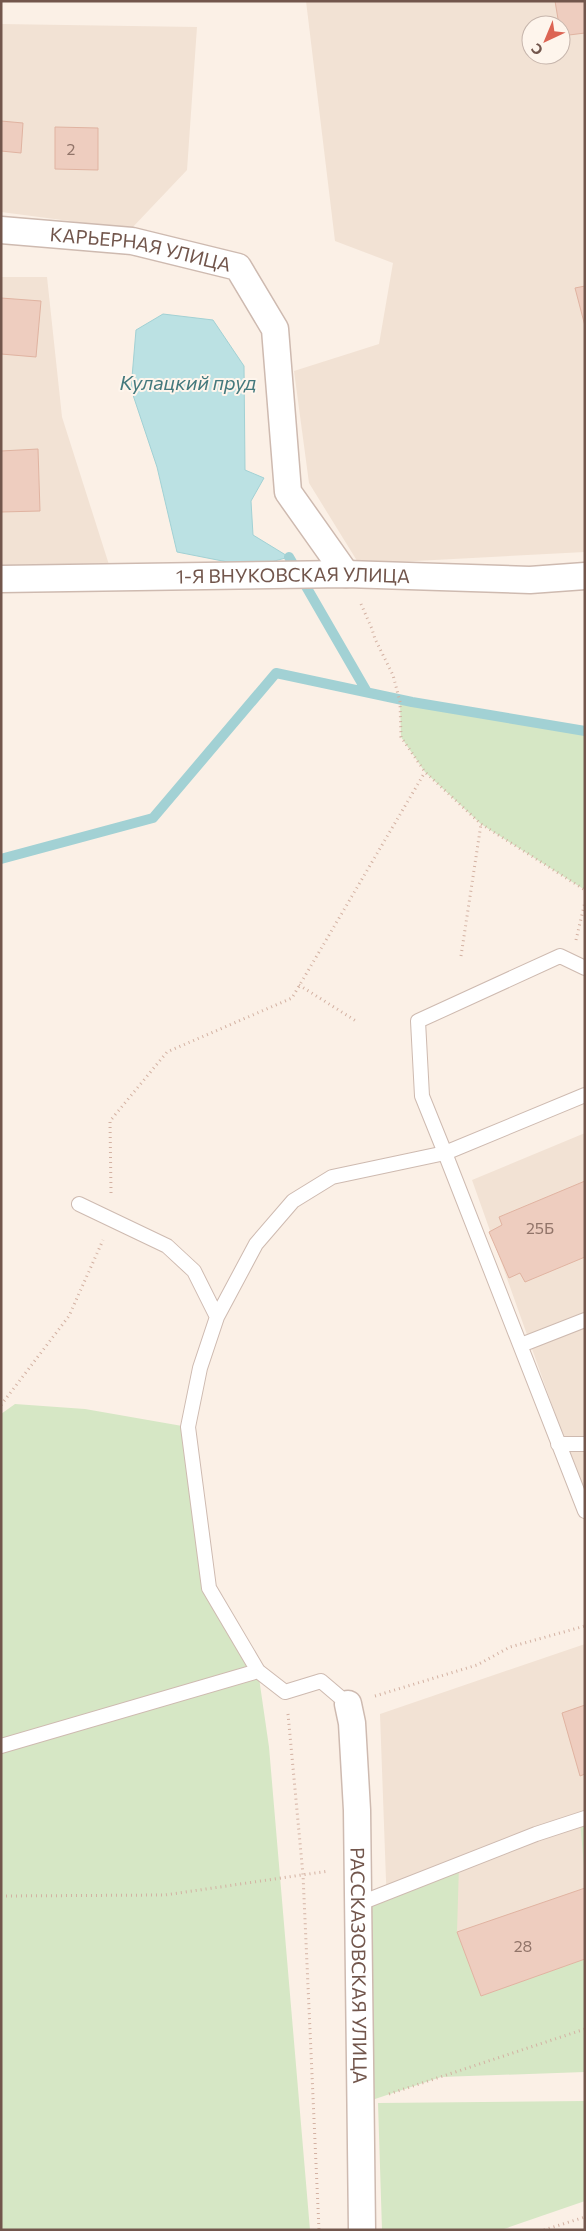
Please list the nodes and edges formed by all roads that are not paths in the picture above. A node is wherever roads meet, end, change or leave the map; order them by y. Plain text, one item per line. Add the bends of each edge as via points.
1 (1, 230) edge
2 (346, 574) junction
3 (585, 576) edge
4 (1, 578) edge
5 (585, 968) edge
6 (585, 1095) edge
7 (445, 1153) junction
8 (79, 1204) dead end
9 (217, 1317) junction
10 (585, 1320) edge
11 (521, 1346) junction
12 (558, 1444) junction
13 (585, 1444) edge
14 (585, 1511) edge
15 (258, 1671) junction
16 (348, 1704) joint
17 (1, 1746) edge
18 (585, 1818) edge
19 (358, 1904) junction
20 (362, 2230) edge

1 - 2 street, КАРЬЕРНАЯ УЛИЦА via 132,242 238,267 275,329 288,492
2 - 3 street, 1-Я ВНУКОВСКАЯ УЛИЦА via 530,580
2 - 4 street, 1-Я ВНУКОВСКАЯ УЛИЦА
5 - 7 lane via 560,956 418,1021 422,1096
6 - 7 lane
7 - 9 lane via 332,1177 293,1201 256,1244
7 - 11 lane
8 - 9 lane via 167,1246 194,1271
9 - 15 lane via 200,1368 188,1427 209,1588
10 - 11 lane
11 - 12 lane
12 - 13 lane
12 - 14 lane
15 - 16 lane via 285,1692 322,1681
15 - 17 lane
16 - 19 street, РАССКАЗОВСКАЯ УЛИЦА via 353,1733
18 - 19 lane
19 - 20 street, РАССКАЗОВСКАЯ УЛИЦА

